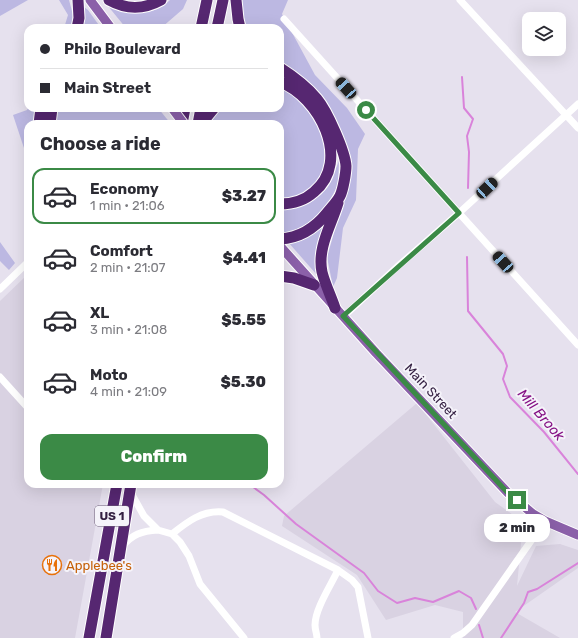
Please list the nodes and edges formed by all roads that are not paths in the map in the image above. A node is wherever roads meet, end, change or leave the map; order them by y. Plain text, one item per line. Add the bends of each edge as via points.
1 (78, 0) edge
2 (90, 0) edge
3 (109, 0) edge
4 (161, 0) edge
5 (207, 0) edge
6 (223, 0) edge
7 (236, 0) edge
8 (460, 0) edge
9 (284, 19) dead end
10 (78, 24) edge
11 (108, 24) edge
12 (202, 24) edge
13 (218, 24) edge
14 (239, 24) edge
15 (284, 71) edge
16 (284, 84) edge
17 (578, 104) edge
18 (211, 112) edge
19 (566, 116) junction
20 (204, 120) edge
21 (578, 128) edge
22 (340, 196) junction
23 (284, 204) edge
24 (459, 213) junction
25 (284, 238) edge
26 (284, 251) edge
27 (24, 266) edge
28 (284, 276) edge
29 (314, 285) junction
30 (0, 289) edge
31 (335, 308) junction
32 (343, 316) junction
33 (578, 344) edge
34 (0, 377) edge
35 (24, 404) edge
36 (116, 488) edge
37 (131, 488) edge
38 (131, 488) edge
39 (545, 521) junction
40 (158, 530) junction
41 (172, 534) junction
42 (578, 535) edge
43 (120, 550) junction
44 (338, 570) junction
45 (89, 638) edge
46 (106, 638) edge
47 (244, 638) edge
48 (317, 638) edge
49 (368, 638) edge
50 (454, 638) edge

1 - 10 highway
2 - 11 main road
3 - 4 highway via 120,6 132,8 148,6
5 - 12 highway
6 - 13 highway
7 - 14 highway
8 - 19 street
9 - 24 street
15 - 22 highway via 312,93 324,108 346,166
16 - 23 highway via 303,97 317,114 332,155 327,175 316,191 298,202
17 - 19 street
18 - 20 highway
19 - 21 street
19 - 24 street
22 - 25 highway via 313,227
22 - 31 highway via 321,254 323,276
24 - 32 street
24 - 33 street
26 - 29 main road, Main Street
27 - 30 street
28 - 29 highway
29 - 31 main road, Main Street
31 - 32 main road, Main Street
32 - 39 main road, Main Street via 507,492
34 - 35 street
36 - 45 highway, US 1
37 - 40 street via 144,516
38 - 43 highway, US 1
39 - 42 main road, Main Street
39 - 50 street via 476,620
40 - 41 street
40 - 43 street via 137,533
41 - 44 street via 201,515 222,512
41 - 47 street via 189,556 204,590
43 - 46 highway, US 1
44 - 48 street via 316,619
44 - 49 street via 358,587

